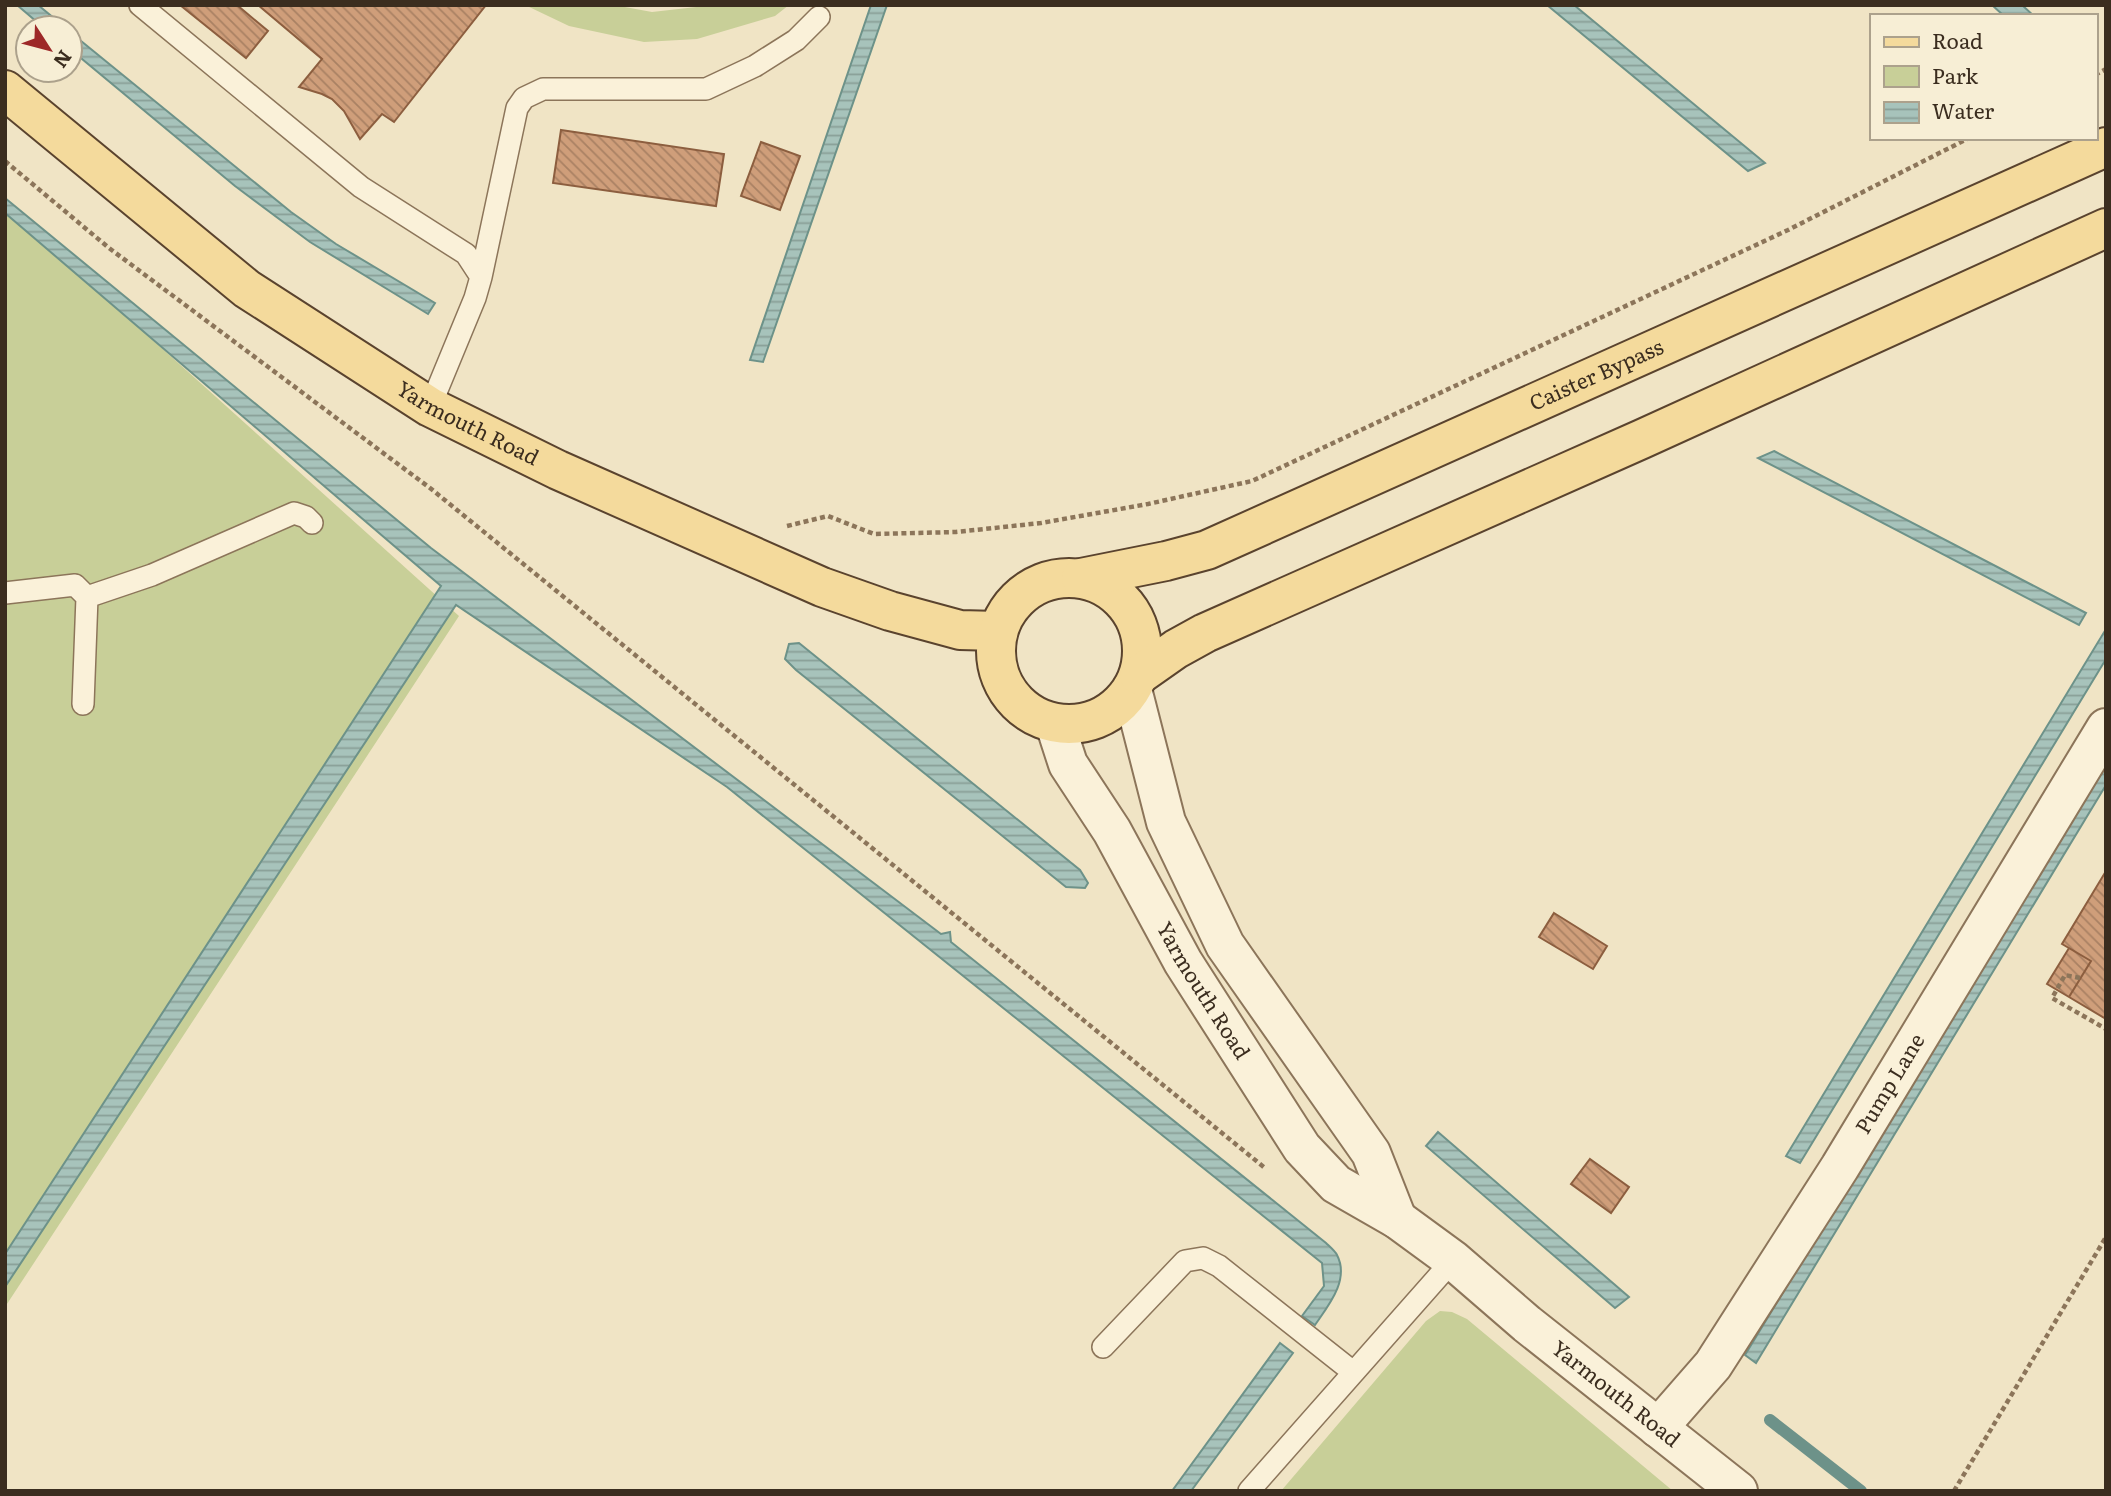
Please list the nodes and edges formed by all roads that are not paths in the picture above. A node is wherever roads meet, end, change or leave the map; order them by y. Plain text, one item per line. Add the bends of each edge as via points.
1 (140, 5) edge
2 (819, 17) dead end
3 (5, 90) edge
4 (2096, 150) edge
5 (2106, 228) edge
6 (481, 277) junction
7 (430, 407) junction
8 (312, 523) dead end
9 (1081, 578) junction
10 (5, 593) edge
11 (87, 597) junction
12 (998, 631) junction
13 (1135, 682) junction
14 (83, 704) dead end
15 (1055, 724) junction
16 (2106, 728) edge
17 (1397, 1219) junction
18 (1453, 1261) junction
19 (1103, 1348) dead end
20 (1353, 1372) junction
21 (1658, 1428) junction
22 (1249, 1491) edge
23 (1738, 1491) edge

1 - 6 lane via 361,187 466,254
2 - 6 lane via 776,53 706,89 543,89 524,97 517,108
3 - 7 main road, Yarmouth Road via 247,289
4 - 9 main road, Caister Bypass via 1207,550
5 - 13 main road via 1205,633 1176,649
6 - 7 lane
7 - 12 main road, Yarmouth Road via 558,470 822,586 960,630
8 - 11 lane via 295,513 152,575
9 - 12 main road via 1042,582 1021,595
9 - 13 main road via 1116,594 1139,629 1143,649
10 - 11 lane via 75,585
11 - 14 lane
12 - 15 main road via 999,677 1008,693 1022,709
13 - 15 main road via 1121,703 1099,719
13 - 17 street, Yarmouth Road via 1166,822 1225,945 1371,1153
15 - 17 street, Yarmouth Road via 1068,764 1112,831 1182,962 1302,1148 1336,1184
16 - 21 street, Pump Lane via 1840,1167 1713,1365
17 - 18 street, Yarmouth Road
18 - 20 lane
18 - 21 street, Yarmouth Road
19 - 20 lane via 1185,1261 1203,1258
20 - 22 lane
21 - 23 street, Yarmouth Road

